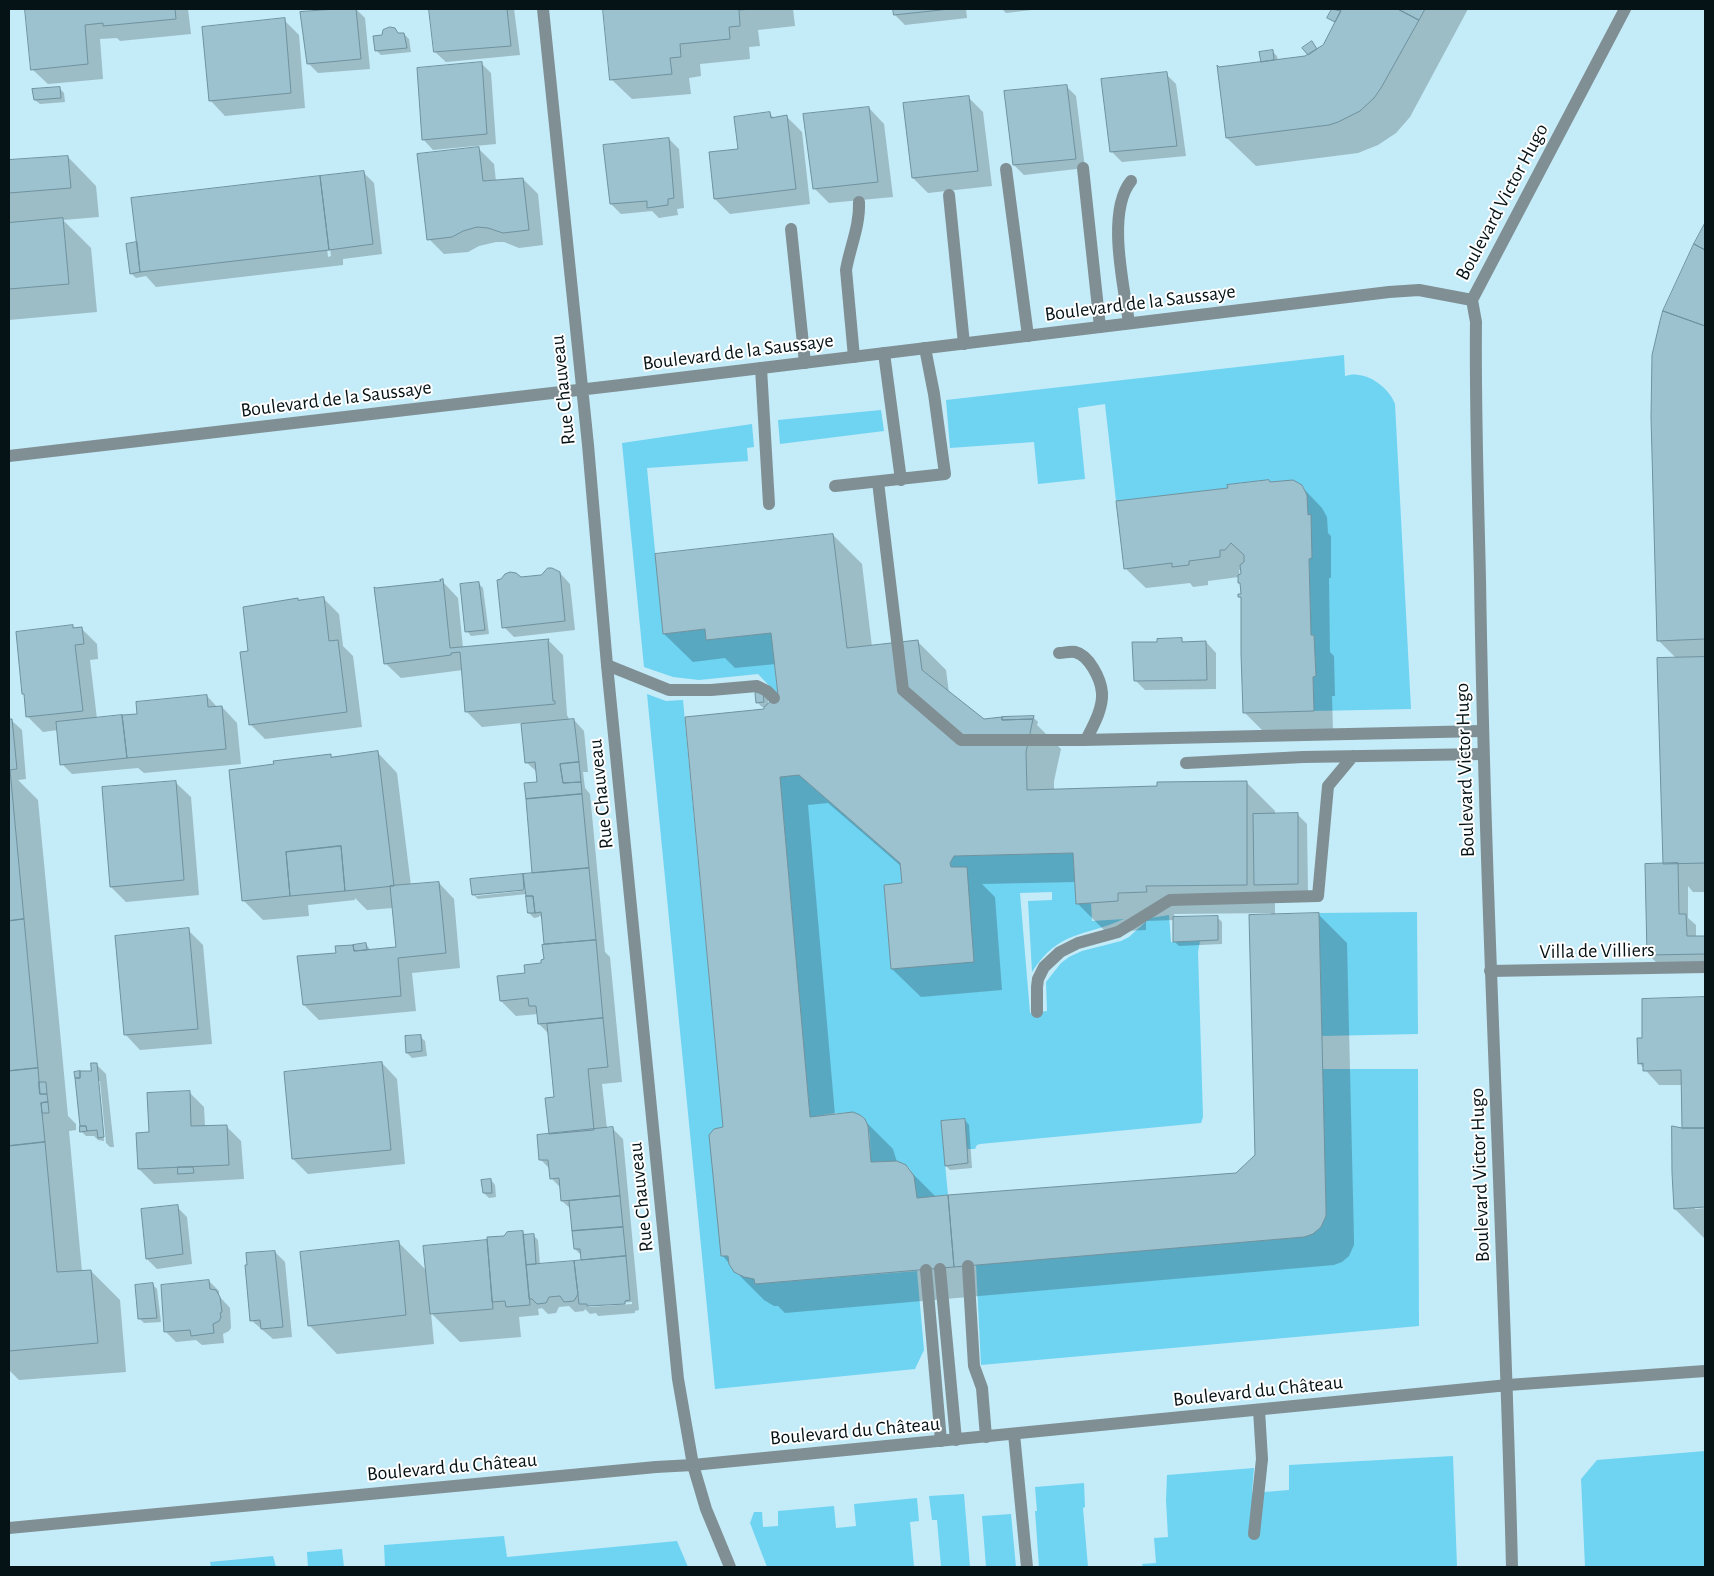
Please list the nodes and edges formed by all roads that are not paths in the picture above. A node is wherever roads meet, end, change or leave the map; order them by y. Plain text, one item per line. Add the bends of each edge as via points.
1 (544, 9) edge
2 (1625, 9) edge
3 (1083, 168) dead end
4 (1006, 169) dead end
5 (1131, 181) dead end
6 (949, 196) dead end
7 (859, 202) dead end
8 (791, 230) dead end
9 (1472, 300) junction
10 (1129, 323) junction
11 (1100, 327) junction
12 (1028, 336) junction
13 (964, 344) junction
14 (925, 348) junction
15 (884, 353) junction
16 (854, 357) junction
17 (805, 363) junction
18 (761, 368) junction
19 (581, 390) junction
20 (9, 456) edge
21 (901, 480) junction
22 (878, 482) junction
23 (835, 486) dead end
24 (769, 504) dead end
25 (1059, 653) dead end
26 (607, 665) junction
27 (774, 698) dead end
28 (1482, 731) junction
29 (1086, 740) junction
30 (1483, 754) junction
31 (1353, 756) junction
32 (1186, 763) dead end
33 (1705, 967) edge
34 (1490, 971) junction
35 (1038, 1012) dead end
36 (968, 1266) dead end
37 (940, 1269) dead end
38 (926, 1270) dead end
39 (1705, 1371) edge
40 (1508, 1385) junction
41 (1259, 1410) junction
42 (1014, 1434) junction
43 (986, 1437) junction
44 (956, 1440) junction
45 (941, 1442) junction
46 (693, 1465) junction
47 (9, 1528) edge
48 (1254, 1534) dead end
49 (730, 1567) edge
50 (1027, 1567) edge
51 (1512, 1567) edge

1 - 19 street, Rue Chauveau
2 - 9 street, Boulevard Victor Hugo
3 - 11 street
4 - 12 street
5 - 10 street via 1122,196 1118,223
6 - 13 street
7 - 16 street via 858,225 846,270
8 - 17 street
9 - 10 street, Boulevard de la Saussaye via 1419,290 1389,292
9 - 28 street, Boulevard Victor Hugo via 1476,322
10 - 11 street, Boulevard de la Saussaye
11 - 12 street, Boulevard de la Saussaye
12 - 13 street, Boulevard de la Saussaye
13 - 14 street, Boulevard de la Saussaye
14 - 15 street, Boulevard de la Saussaye
14 - 21 street via 945,474
15 - 16 street, Boulevard de la Saussaye
15 - 21 street
16 - 17 street, Boulevard de la Saussaye
17 - 18 street, Boulevard de la Saussaye
18 - 19 street, Boulevard de la Saussaye
18 - 24 street
19 - 20 street, Boulevard de la Saussaye
19 - 26 street, Rue Chauveau
21 - 22 street
22 - 23 street
22 - 29 street via 903,690 962,740
25 - 29 street via 1075,652 1086,659 1099,681 1102,693 1100,707
26 - 27 street via 669,690 757,686
26 - 46 street, Rue Chauveau via 678,1379
28 - 29 street
28 - 30 street, Boulevard Victor Hugo
30 - 31 street
30 - 34 street, Boulevard Victor Hugo
31 - 32 street
31 - 35 street via 1328,786 1318,896 1170,900 1118,932 1078,943 1060,952 1044,967 1038,979
33 - 34 street, Villa de Villiers
34 - 40 street, Boulevard Victor Hugo
36 - 43 street via 974,1366 982,1388
37 - 44 street
38 - 45 street
39 - 40 street, Boulevard du Château
40 - 41 street, Boulevard du Château
40 - 51 street, Boulevard Victor Hugo
41 - 42 street, Boulevard du Château
41 - 48 street via 1262,1459
42 - 43 street, Boulevard du Château
42 - 50 street
43 - 44 street, Boulevard du Château
44 - 45 street, Boulevard du Château
45 - 46 street, Boulevard du Château
46 - 47 street, Boulevard du Château
46 - 49 street, Rue Chauveau via 706,1509

